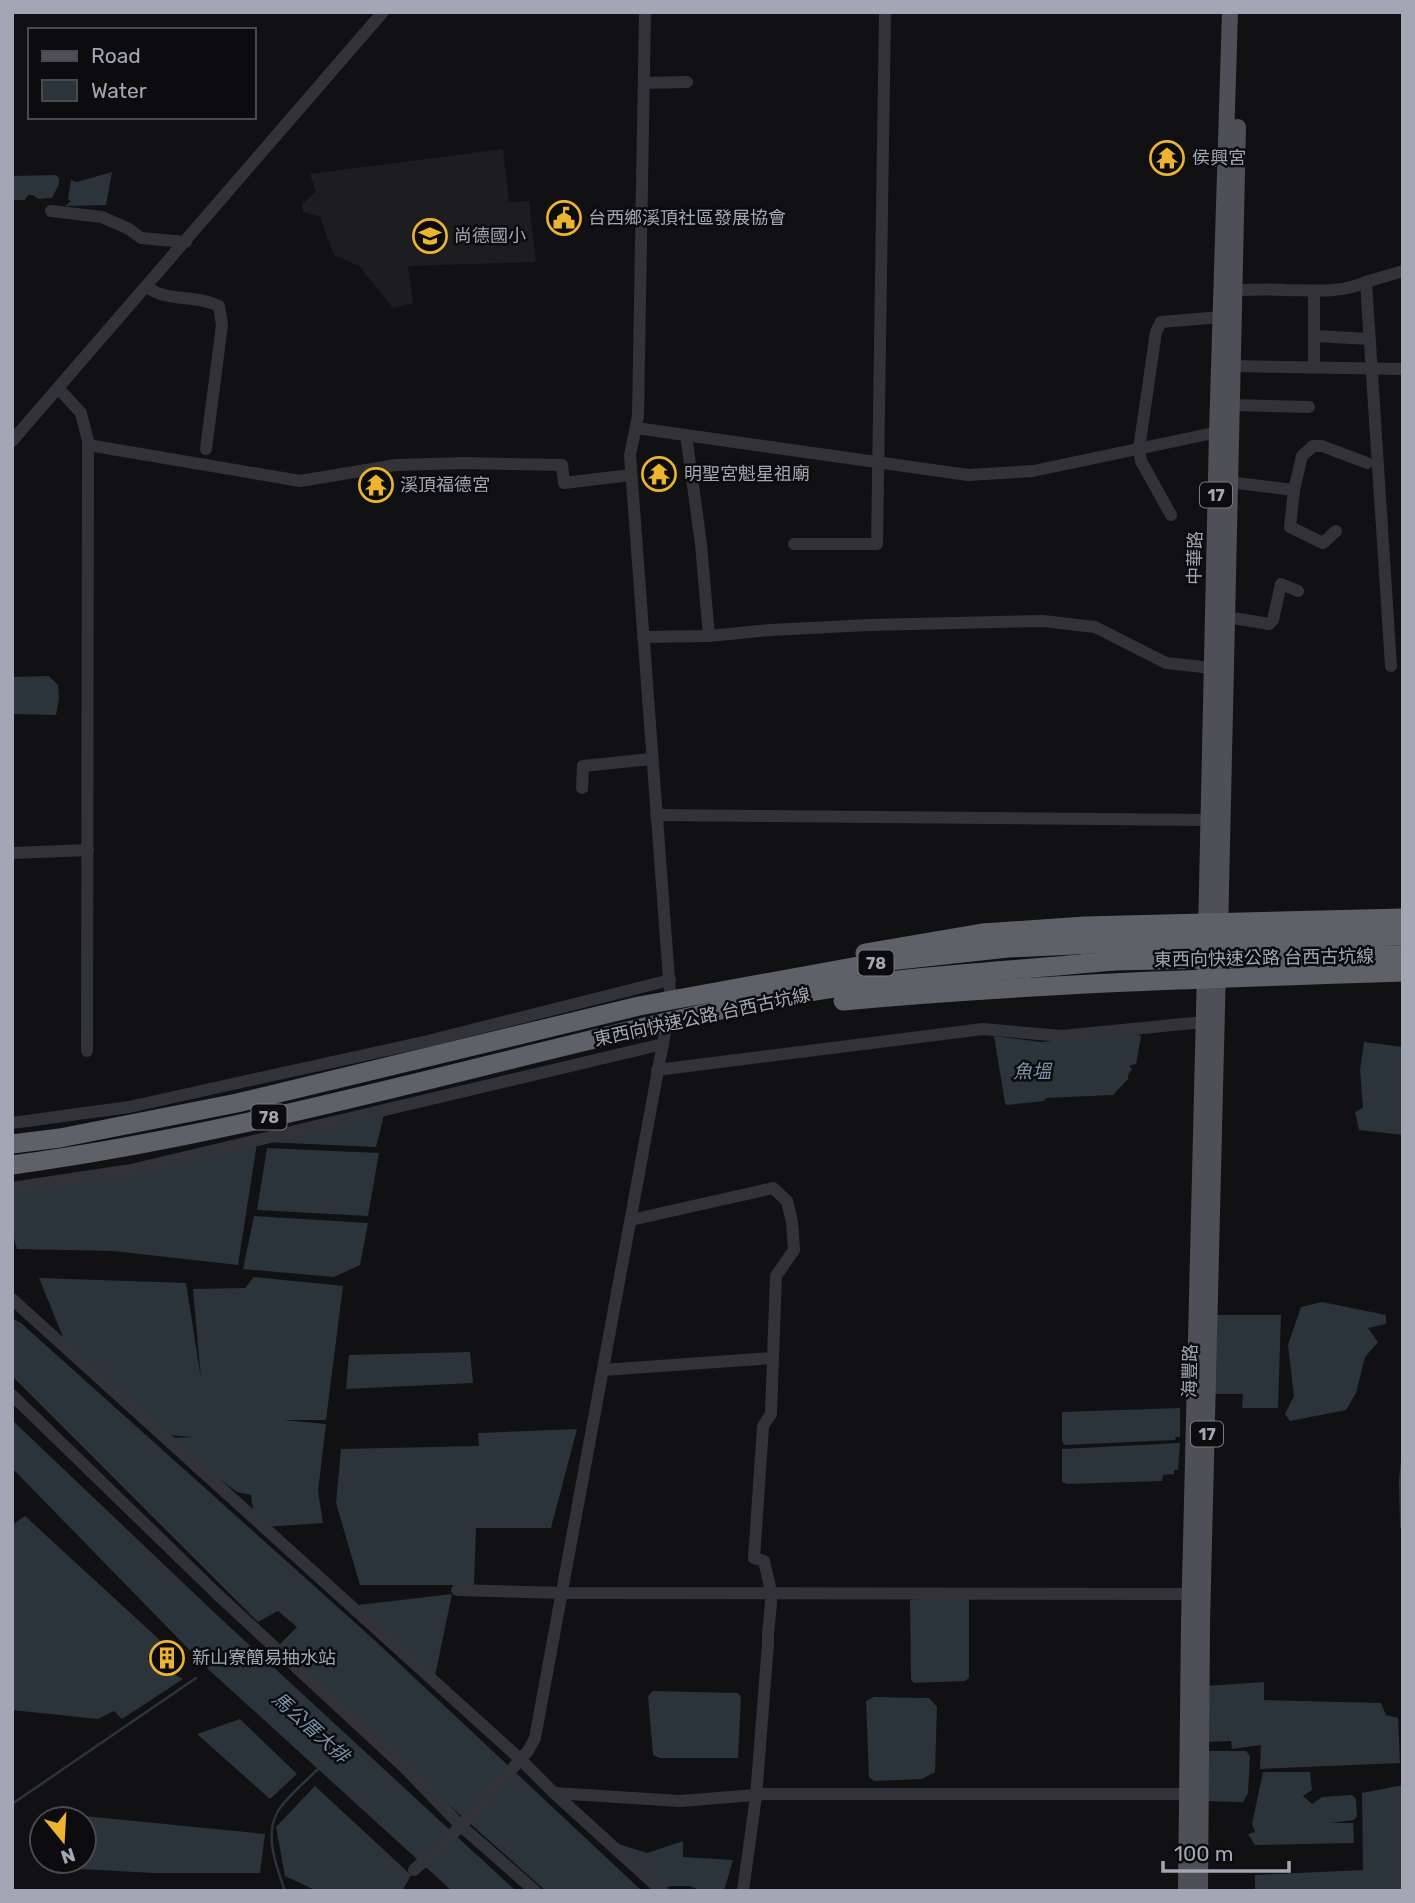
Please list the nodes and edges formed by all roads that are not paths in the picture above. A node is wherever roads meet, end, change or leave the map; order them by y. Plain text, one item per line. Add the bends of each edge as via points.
1 (383, 12) edge
2 (645, 12) edge
3 (885, 12) edge
4 (1230, 12) edge
5 (1241, 12) edge
6 (687, 82) dead end
7 (644, 83) junction
8 (51, 211) dead end
9 (186, 242) junction
10 (1403, 271) edge
11 (1366, 282) junction
12 (147, 287) junction
13 (1235, 290) junction
14 (1314, 291) junction
15 (1221, 317) junction
16 (1315, 335) junction
17 (1370, 339) junction
18 (1232, 366) junction
19 (1314, 367) junction
20 (1371, 368) junction
21 (1403, 369) edge
22 (59, 389) junction
23 (1231, 405) junction
24 (1309, 407) dead end
25 (636, 428) junction
26 (1224, 431) junction
27 (14, 434) edge
28 (686, 435) junction
29 (88, 445) junction
30 (206, 449) dead end
31 (1139, 449) junction
32 (880, 462) junction
33 (1367, 463) dead end
34 (631, 475) junction
35 (1229, 482) junction
36 (1294, 490) junction
37 (1171, 515) dead end
38 (1336, 531) dead end
39 (794, 544) dead end
40 (1298, 591) dead end
41 (1227, 618) junction
42 (643, 636) junction
43 (709, 636) junction
44 (1391, 666) dead end
45 (1212, 668) junction
46 (652, 759) junction
47 (582, 788) dead end
48 (656, 815) junction
49 (1208, 820) junction
50 (88, 849) junction
51 (12, 853) edge
52 (1403, 918) edge
53 (1214, 924) junction
54 (1403, 936) edge
55 (1114, 952) junction
56 (1403, 955) edge
57 (1403, 972) edge
58 (1211, 978) junction
59 (639, 1006) junction
60 (1203, 1022) junction
61 (658, 1034) junction
62 (519, 1047) junction
63 (88, 1051) dead end
64 (657, 1070) junction
65 (12, 1123) edge
66 (12, 1144) edge
67 (12, 1166) edge
68 (12, 1188) edge
69 (631, 1220) junction
70 (12, 1299) edge
71 (773, 1358) junction
72 (603, 1370) junction
73 (12, 1395) edge
74 (457, 1590) dead end
75 (562, 1593) junction
76 (771, 1593) junction
77 (1190, 1594) junction
78 (520, 1759) junction
79 (554, 1793) junction
80 (1187, 1794) junction
81 (756, 1796) junction
82 (461, 1826) junction
83 (414, 1870) dead end
84 (535, 1891) edge
85 (662, 1891) edge
86 (743, 1891) edge
87 (1186, 1891) edge
88 (1200, 1891) edge

1 - 9 street
2 - 7 street
3 - 32 street
4 - 15 main road, 中華路 / 17
5 - 13 main road, 中華路 / 17
6 - 7 street
7 - 25 street
8 - 9 street via 102,217 141,239
9 - 12 street
10 - 11 street
11 - 14 street via 1348,290
11 - 17 street
12 - 22 street
12 - 30 street via 158,295 219,306 222,325
13 - 14 street
13 - 18 main road, 中華路 / 17
14 - 16 street
15 - 26 main road, 中華路 / 17
15 - 31 street via 1161,322
16 - 17 street
16 - 19 street
17 - 20 street
18 - 19 street
18 - 23 main road, 中華路 / 17
19 - 20 street
20 - 21 street
20 - 44 street
22 - 27 street
22 - 29 street via 81,413
23 - 24 street
23 - 26 main road, 中華路 / 17
25 - 28 street
25 - 34 street
26 - 31 street
26 - 35 main road, 中華路 / 17
26 - 45 main road, 中華路 / 17
28 - 32 street
28 - 43 street
29 - 34 street via 300,481 396,465 464,463 562,465 564,482
29 - 50 street
31 - 32 street via 1033,471 968,475
31 - 37 street
32 - 39 street via 877,544
33 - 36 street via 1313,446 1302,456
34 - 42 street
35 - 36 street
35 - 41 main road, 中華路 / 17
36 - 38 street via 1290,527 1323,543
40 - 41 street via 1281,584 1269,624
41 - 53 main road, 中華路 / 17
42 - 43 street
42 - 46 street
43 - 45 street via 845,626 1043,621 1095,627 1166,663
45 - 49 main road, 中華路 / 17
46 - 47 street via 583,766
46 - 48 street
48 - 49 street
48 - 65 street via 670,986 129,1107
49 - 53 main road, 中華路 / 17
50 - 51 street
50 - 63 street
52 - 53 highway
53 - 58 main road, 中華路 / 17
53 - 59 highway via 982,933 885,948
54 - 55 highway, 東西向快速公路 台西古坑線 / 78, bridge
55 - 56 highway, 東西向快速公路 台西古坑線 / 78, bridge
55 - 59 highway, 東西向快速公路 台西古坑線 / 78 via 1008,948 880,962
55 - 61 highway, 東西向快速公路 台西古坑線 / 78 via 779,998
57 - 58 highway
58 - 60 main road, 海豐路 / 17
58 - 61 highway via 831,1002
58 - 88 main road, 海豐路 / 17
59 - 62 highway, 東西向快速公路 台西古坑線 / 78
60 - 64 street via 1062,1036 983,1029
60 - 77 main road, 海豐路 / 17
61 - 62 highway, 東西向快速公路 台西古坑線 / 78
61 - 64 street
61 - 68 street via 131,1170
62 - 66 highway, 東西向快速公路 台西古坑線 / 78
62 - 67 highway, 東西向快速公路 台西古坑線 / 78 via 210,1130
64 - 69 street
69 - 71 street via 773,1188 779,1191 787,1202 794,1250 776,1276
69 - 72 street
70 - 78 street
71 - 72 street
71 - 76 street via 771,1415 763,1426 754,1558 764,1561
72 - 75 street
73 - 82 street
74 - 75 street
75 - 76 street
75 - 78 street via 535,1738
76 - 77 street
76 - 81 street
77 - 80 main road, 海豐路 / 17
78 - 79 street
78 - 82 street
79 - 81 street via 680,1801
79 - 85 street
80 - 81 street
80 - 87 main road, 海豐路 / 17
81 - 86 street
82 - 83 street
82 - 84 street

